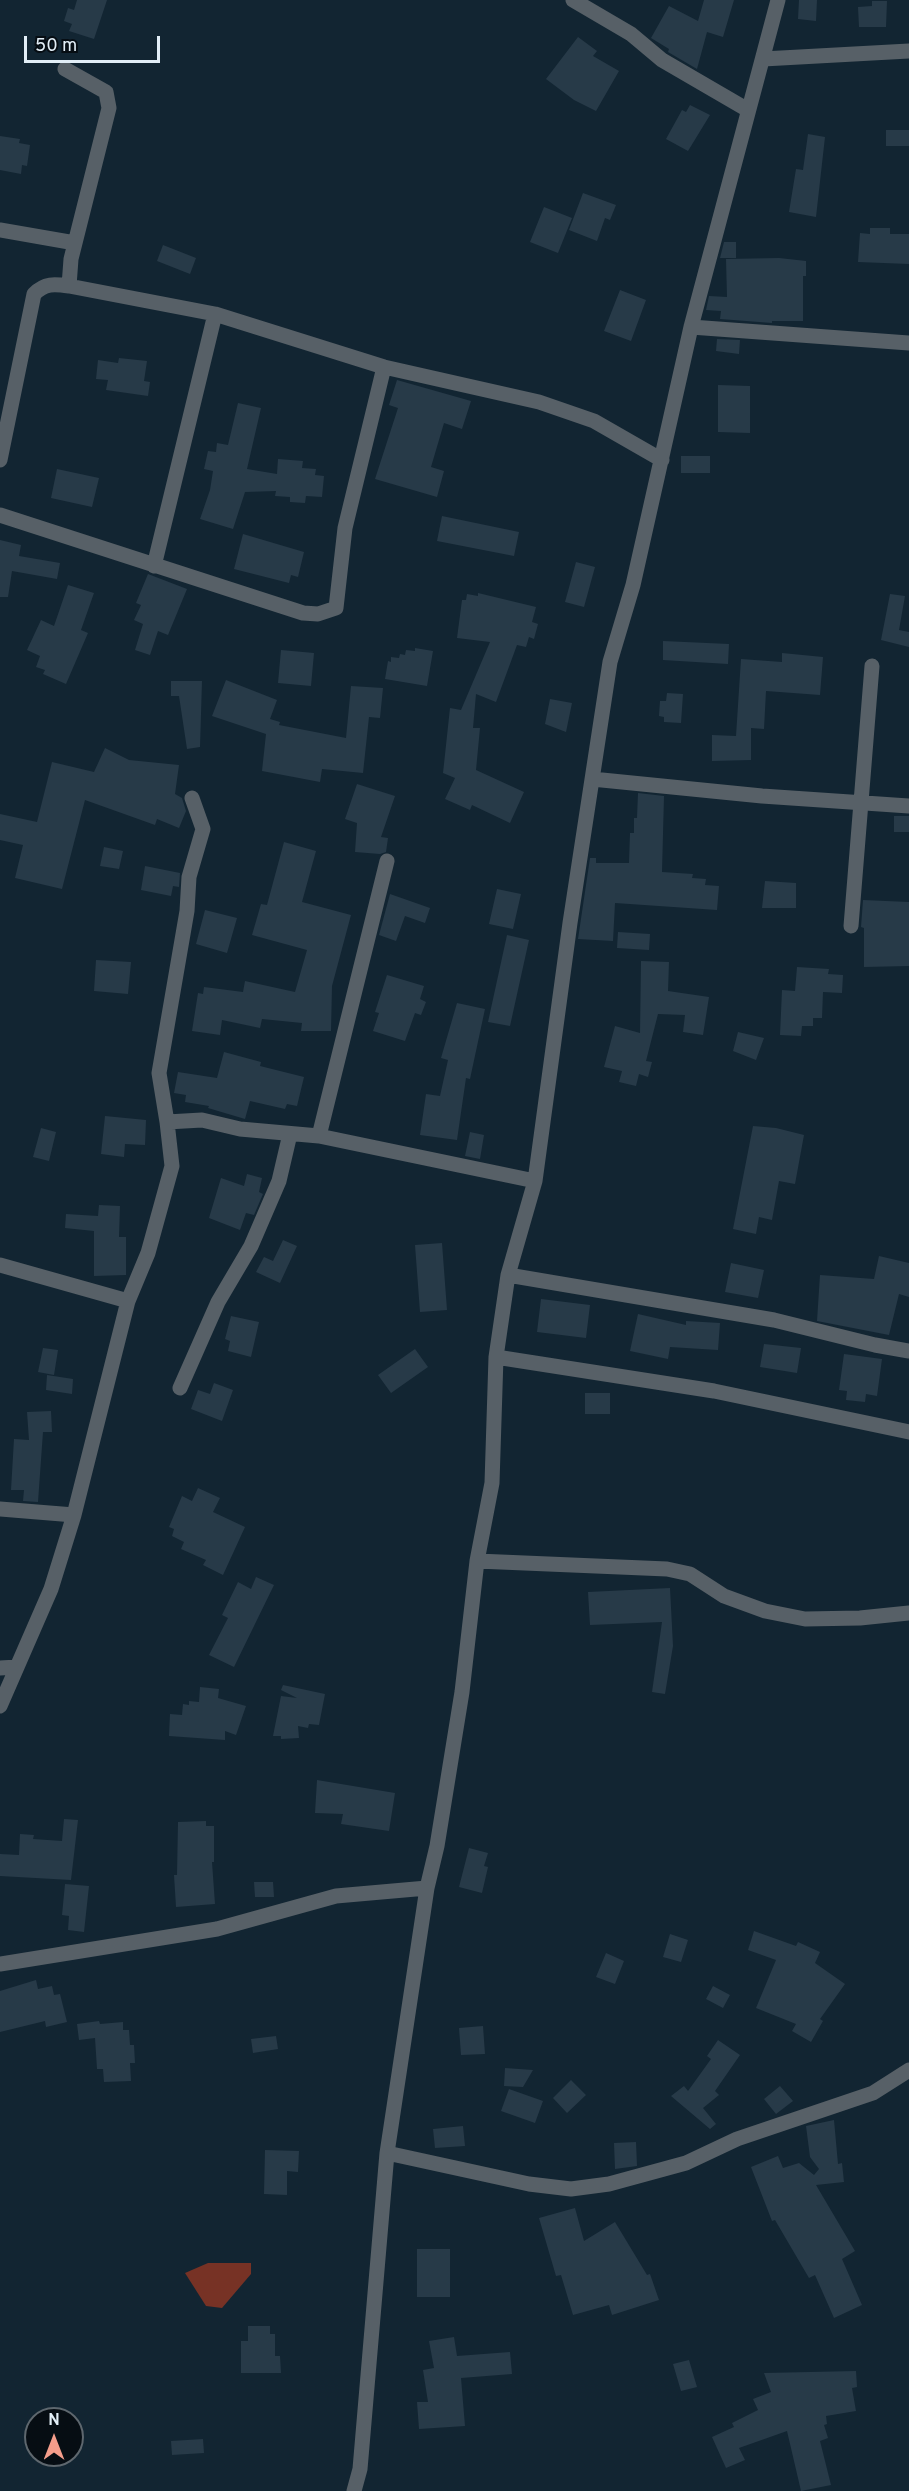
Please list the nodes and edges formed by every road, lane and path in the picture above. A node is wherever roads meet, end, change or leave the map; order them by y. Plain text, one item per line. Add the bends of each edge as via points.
1 (573, 0) edge
2 (778, 0) edge
3 (909, 51) edge
4 (763, 60) junction
5 (65, 69) dead end
6 (748, 110) junction
7 (0, 230) edge
8 (75, 243) junction
9 (69, 286) junction
10 (215, 314) junction
11 (691, 327) junction
12 (909, 343) edge
13 (384, 367) junction
14 (0, 460) edge
15 (662, 460) junction
16 (0, 515) edge
17 (154, 566) junction
18 (872, 666) dead end
19 (592, 778) junction
20 (192, 798) dead end
21 (861, 803) junction
22 (909, 806) edge
23 (387, 861) dead end
24 (851, 926) dead end
25 (167, 1122) junction
26 (290, 1134) junction
27 (319, 1136) junction
28 (535, 1181) junction
29 (0, 1265) edge
30 (508, 1275) junction
31 (128, 1301) junction
32 (909, 1351) edge
33 (496, 1357) junction
34 (180, 1388) dead end
35 (909, 1432) edge
36 (0, 1509) edge
37 (74, 1515) junction
38 (477, 1561) junction
39 (909, 1613) edge
40 (17, 1667) junction
41 (0, 1668) edge
42 (0, 1706) edge
43 (427, 1888) junction
44 (0, 1964) edge
45 (909, 2070) edge
46 (387, 2152) junction
47 (354, 2491) edge

1 - 6 street via 631,34 662,60
2 - 4 street
3 - 4 street
4 - 6 street
5 - 8 street via 109,97
6 - 11 street
7 - 8 street
8 - 9 street
9 - 10 street
9 - 14 street via 50,284 34,294
10 - 13 street
10 - 17 street
11 - 12 street
11 - 15 street
13 - 15 street via 539,402 594,420
13 - 17 street via 345,528 336,608 329,613 303,613
15 - 19 street via 633,585 610,662
16 - 17 street
18 - 21 street
19 - 21 street
19 - 28 street
20 - 25 street via 202,830 189,876 187,911 159,1073
21 - 22 street
21 - 24 street
23 - 27 street
25 - 26 street via 202,1119 240,1129
25 - 31 street via 172,1166 148,1253
26 - 27 street
26 - 34 street via 279,1181 251,1246 218,1302
27 - 28 street
28 - 30 street
29 - 31 street
30 - 32 street via 774,1320
30 - 33 street
31 - 37 street
33 - 35 street via 714,1391
33 - 38 street via 492,1483
36 - 37 street
37 - 40 street via 51,1589
38 - 39 street via 667,1569 690,1574 724,1596 765,1611 805,1619
38 - 43 street via 462,1692
40 - 41 street
40 - 42 street
43 - 44 street via 336,1896 217,1929
43 - 46 street
45 - 46 street via 873,2093 737,2139 686,2163 609,2184 571,2189 529,2184
46 - 47 street via 360,2469

